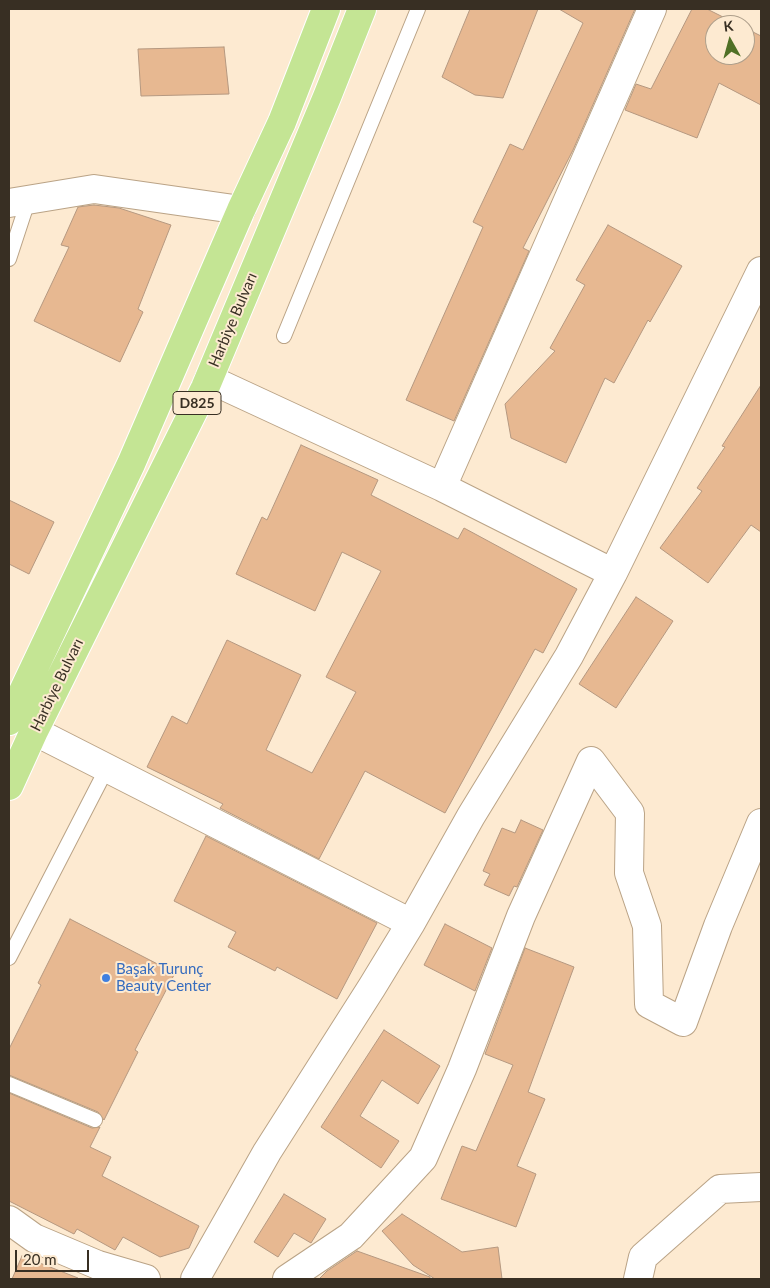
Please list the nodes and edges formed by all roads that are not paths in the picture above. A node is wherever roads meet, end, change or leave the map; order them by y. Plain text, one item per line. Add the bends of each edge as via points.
1 (326, 9) edge
2 (362, 9) edge
3 (418, 9) edge
4 (652, 9) edge
5 (18, 202) edge
6 (241, 210) junction
7 (9, 258) edge
8 (761, 271) edge
9 (284, 336) dead end
10 (209, 379) junction
11 (442, 487) junction
12 (613, 574) junction
13 (12, 707) edge
14 (34, 731) junction
15 (107, 768) junction
16 (9, 786) edge
17 (761, 823) edge
18 (411, 923) junction
19 (9, 958) edge
20 (9, 1084) edge
21 (95, 1120) dead end
22 (761, 1187) edge
23 (9, 1220) edge
24 (146, 1279) edge
25 (196, 1279) edge
26 (287, 1279) edge
27 (638, 1279) edge

1 - 6 main road, Harbiye Bulvarı / D825 via 282,122
2 - 10 main road, Harbiye Bulvarı / D825
3 - 9 lane
4 - 11 street
5 - 6 street via 94,189
5 - 7 lane
6 - 13 main road, Harbiye Bulvarı / D825 via 131,464
8 - 12 street
10 - 11 street
10 - 14 main road, Harbiye Bulvarı / D825
11 - 12 street
12 - 18 street via 569,656 470,816
14 - 15 street
14 - 16 main road, Harbiye Bulvarı / D825
15 - 18 street
15 - 19 lane
17 - 26 street via 683,1022 649,1004 647,926 629,873 630,813 591,760 521,916 462,1069 423,1158 351,1236
18 - 25 street via 267,1152
20 - 21 lane
22 - 27 street via 720,1189 643,1256
23 - 24 street via 42,1241 98,1265

